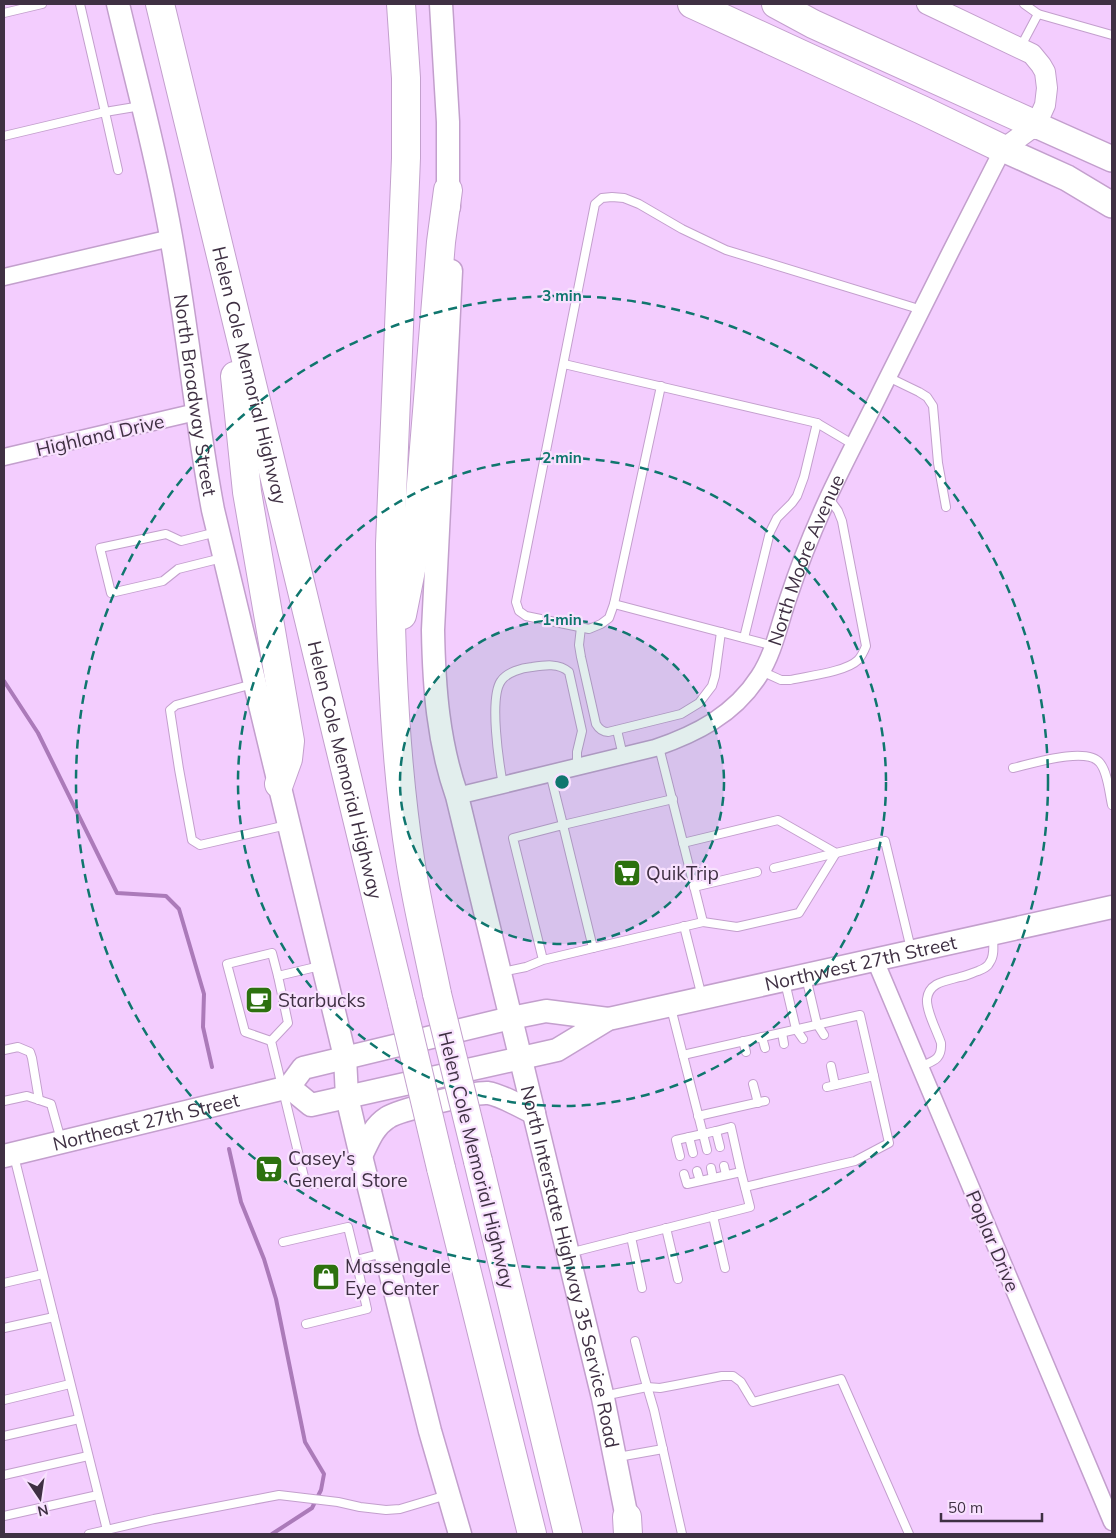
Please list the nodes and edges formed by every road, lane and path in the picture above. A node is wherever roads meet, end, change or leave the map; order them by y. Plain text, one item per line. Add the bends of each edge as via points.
1 (42, 4) edge
2 (80, 4) edge
3 (118, 4) edge
4 (160, 4) edge
5 (401, 4) edge
6 (441, 4) edge
7 (692, 4) edge
8 (776, 4) edge
9 (927, 4) edge
10 (1024, 4) edge
11 (4, 12) edge
12 (1038, 14) junction
13 (1112, 35) edge
14 (1020, 48) junction
15 (142, 106) junction
16 (105, 112) junction
17 (1036, 126) junction
18 (4, 136) edge
19 (1003, 149) junction
20 (1112, 159) edge
21 (118, 170) dead end
22 (448, 190) junction
23 (1112, 204) edge
24 (171, 238) junction
25 (225, 275) junction
26 (4, 277) edge
27 (922, 310) junction
28 (564, 364) junction
29 (888, 378) junction
30 (661, 386) junction
31 (196, 412) junction
32 (818, 423) junction
33 (854, 445) junction
34 (4, 457) edge
35 (828, 497) junction
36 (946, 507) dead end
37 (218, 532) junction
38 (224, 558) junction
39 (614, 604) junction
40 (581, 627) junction
41 (721, 632) junction
42 (744, 638) junction
43 (774, 646) junction
44 (392, 670) junction
45 (761, 672) junction
46 (255, 684) junction
47 (617, 730) junction
48 (659, 747) junction
49 (623, 756) junction
50 (577, 767) junction
51 (1013, 768) dead end
52 (550, 773) junction
53 (279, 784) junction
54 (503, 785) junction
55 (457, 796) junction
56 (672, 799) junction
57 (1112, 805) edge
58 (289, 824) junction
59 (563, 825) junction
60 (683, 843) junction
61 (836, 853) junction
62 (774, 868) dead end
63 (757, 872) dead end
64 (694, 887) junction
65 (1112, 907) edge
66 (703, 922) junction
67 (684, 926) junction
68 (992, 934) junction
69 (593, 948) junction
70 (912, 951) junction
71 (543, 960) junction
72 (875, 960) junction
73 (323, 965) junction
74 (500, 972) junction
75 (278, 976) junction
76 (795, 977) junction
77 (702, 998) junction
78 (670, 1005) junction
79 (511, 1018) junction
80 (608, 1019) junction
81 (817, 1024) junction
82 (796, 1029) junction
83 (782, 1033) junction
84 (824, 1035) dead end
85 (762, 1037) junction
86 (803, 1039) dead end
87 (270, 1041) junction
88 (743, 1041) junction
89 (784, 1044) dead end
90 (765, 1048) dead end
91 (4, 1050) edge
92 (746, 1052) dead end
93 (683, 1055) junction
94 (345, 1057) junction
95 (521, 1058) junction
96 (831, 1066) dead end
97 (920, 1067) junction
98 (874, 1076) junction
99 (753, 1084) dead end
100 (836, 1085) junction
101 (827, 1087) dead end
102 (286, 1088) junction
103 (347, 1097) junction
104 (39, 1100) junction
105 (4, 1101) edge
106 (534, 1113) junction
107 (698, 1116) junction
108 (716, 1131) junction
109 (703, 1134) junction
110 (689, 1137) junction
111 (62, 1142) junction
112 (720, 1147) dead end
113 (707, 1150) dead end
114 (693, 1153) dead end
115 (9, 1155) edge
116 (361, 1156) junction
117 (680, 1156) dead end
118 (724, 1166) dead end
119 (711, 1168) dead end
120 (697, 1171) dead end
121 (741, 1172) junction
122 (684, 1174) dead end
123 (726, 1175) junction
124 (713, 1178) junction
125 (367, 1180) junction
126 (700, 1182) junction
127 (745, 1187) junction
128 (713, 1216) junction
129 (666, 1228) junction
130 (631, 1237) junction
131 (283, 1242) dead end
132 (384, 1252) junction
133 (568, 1253) junction
134 (356, 1260) junction
135 (725, 1268) dead end
136 (44, 1274) junction
137 (678, 1279) dead end
138 (4, 1283) edge
139 (642, 1288) dead end
140 (54, 1316) junction
141 (306, 1324) dead end
142 (4, 1328) edge
143 (635, 1340) dead end
144 (70, 1384) junction
145 (647, 1387) junction
146 (602, 1396) junction
147 (4, 1400) edge
148 (79, 1419) junction
149 (4, 1436) edge
150 (663, 1449) junction
151 (88, 1456) junction
152 (615, 1457) junction
153 (4, 1475) edge
154 (98, 1495) junction
155 (448, 1495) junction
156 (4, 1516) edge
157 (1112, 1522) edge
158 (628, 1529) edge
159 (106, 1530) junction
160 (89, 1534) edge
161 (460, 1534) edge
162 (532, 1534) edge
163 (568, 1534) edge
164 (682, 1534) edge
165 (910, 1534) edge

1 - 11 lane
2 - 16 lane
3 - 15 main road, North Broadway Street
4 - 25 highway, Helen Cole Memorial Highway
5 - 44 highway, Helen Cole Memorial Highway via 406,78 406,158 390,544
6 - 22 main road, North Interstate Highway 35 Service Road via 448,122
7 - 19 highway
8 - 17 highway
9 - 14 street
10 - 12 lane
12 - 13 lane
12 - 14 lane
14 - 17 street via 1038,60 1047,80 1047,97
15 - 16 lane
15 - 24 main road, North Broadway Street
16 - 18 lane
16 - 21 lane
17 - 19 street
17 - 20 main road
19 - 23 main road via 1067,178
19 - 27 street, North Moore Avenue
22 - 44 highway via 416,545
22 - 55 main road, North Interstate Highway 35 Service Road via 453,244 434,672 448,771
24 - 26 street
24 - 31 main road, North Broadway Street
25 - 53 highway via 247,492 290,741 288,759
25 - 162 highway, Helen Cole Memorial Highway, bridge
27 - 28 lane via 726,250 639,204 624,198 602,198 595,204
27 - 29 street, North Moore Avenue
28 - 30 lane
28 - 40 lane via 516,602 519,611 526,616
29 - 33 street, North Moore Avenue
29 - 36 lane via 919,392 933,406
30 - 32 lane
30 - 39 lane
31 - 34 street, Highland Drive
31 - 37 main road, North Broadway Street
32 - 33 lane
32 - 42 lane via 797,496 777,518 770,532
33 - 35 street, North Moore Avenue
35 - 43 street, North Moore Avenue via 801,562
35 - 45 lane via 842,521 866,646 864,652 847,668 790,680
37 - 38 main road, North Broadway Street
37 - 38 lane via 180,541 166,534 100,548 112,593 163,582 178,568
38 - 46 main road, North Broadway Street
39 - 40 lane via 609,618 601,624 589,629
39 - 41 lane
40 - 47 lane via 579,645 596,724 604,732
41 - 42 lane
41 - 47 lane via 715,676 700,703 680,714
42 - 43 lane
43 - 45 street, North Moore Avenue
44 - 163 highway, Helen Cole Memorial Highway, bridge via 398,764 409,852 425,937
45 - 48 street, North Moore Avenue via 721,717 688,736
46 - 53 main road, North Broadway Street
46 - 58 lane via 176,704 170,710 192,840 200,845
47 - 49 lane
48 - 49 street, North Moore Avenue
48 - 56 lane
49 - 50 street, North Moore Avenue
50 - 52 street, North Moore Avenue
50 - 54 lane via 582,731 569,672 564,667 547,664 526,668 506,676 500,682 495,697
51 - 57 lane via 1060,757 1094,758 1104,769
52 - 54 street, North Moore Avenue
52 - 59 lane
53 - 58 main road, North Broadway Street
54 - 55 street, North Moore Avenue
55 - 74 main road, North Interstate Highway 35 Service Road
56 - 59 lane
56 - 60 lane
58 - 73 main road, North Broadway Street
59 - 69 lane via 566,856
59 - 71 lane via 514,838 529,887
60 - 61 lane via 778,820
60 - 64 lane
61 - 62 lane
61 - 66 lane via 799,914 737,928
61 - 70 lane via 885,841
63 - 64 lane
64 - 66 lane
65 - 68 main road, Northwest 27th Street
66 - 67 lane
67 - 69 lane
67 - 77 lane
68 - 70 main road, Northwest 27th Street
68 - 97 lane via 992,956 988,965 932,986 927,1001 941,1049 936,1059
69 - 71 lane
70 - 72 main road, Northwest 27th Street
71 - 74 lane
72 - 76 main road, Northwest 27th Street
72 - 97 street, Poplar Drive
73 - 75 lane
73 - 94 main road, North Broadway Street
74 - 79 main road, North Interstate Highway 35 Service Road
75 - 87 lane via 288,1023
75 - 87 lane via 272,953 228,964 245,1032
76 - 77 main road, Northwest 27th Street
76 - 81 lane
76 - 82 lane
77 - 78 main road, Northwest 27th Street
78 - 80 main road, Northwest 27th Street
78 - 93 lane
79 - 80 main road, Northwest 27th Street via 546,1011
79 - 94 main road, Northwest 27th Street
79 - 95 main road, North Interstate Highway 35 Service Road
80 - 95 main road, Northwest 27th Street via 557,1050
81 - 82 lane
81 - 84 lane
81 - 98 lane via 860,1015
82 - 83 lane
82 - 86 lane
83 - 85 lane
83 - 89 lane
85 - 88 lane
85 - 90 lane
87 - 102 lane
88 - 92 lane
88 - 93 lane
91 - 104 lane via 18,1047 30,1052
93 - 107 lane
94 - 102 main road via 303,1068
94 - 103 main road, North Broadway Street
95 - 103 main road, Northwest 27th Street
95 - 106 main road, North Interstate Highway 35 Service Road
96 - 100 lane
97 - 157 street, Poplar Drive
98 - 100 lane
98 - 127 lane via 889,1143 855,1161
99 - 107 lane via 761,1102
100 - 101 lane
102 - 103 main road via 311,1106
102 - 111 main road, Northeast 27th Street
102 - 125 lane via 305,1181 316,1184
103 - 116 main road, North Broadway Street
104 - 105 lane via 27,1096
104 - 111 lane via 51,1104
106 - 116 main road via 497,1096 480,1093 410,1109 393,1114 380,1123
106 - 133 main road, North Interstate Highway 35 Service Road
107 - 109 lane
108 - 109 lane
108 - 112 lane
108 - 121 lane via 731,1127
109 - 110 lane
109 - 113 lane
110 - 114 lane
110 - 117 lane via 676,1140
111 - 115 main road, Northeast 27th Street
115 - 136 lane
116 - 125 main road, North Broadway Street
118 - 123 lane
119 - 124 lane
120 - 126 lane
121 - 123 lane
121 - 127 lane
122 - 126 lane via 687,1184
123 - 124 lane
124 - 126 lane
125 - 132 main road, North Broadway Street
127 - 128 lane via 750,1207
128 - 129 lane
128 - 135 lane
129 - 130 lane
129 - 137 lane
130 - 133 lane
130 - 139 lane
131 - 134 lane via 348,1227
132 - 134 lane
132 - 155 main road, North Broadway Street
133 - 146 main road, North Interstate Highway 35 Service Road
134 - 141 lane via 368,1309
136 - 138 lane
136 - 140 lane
140 - 142 lane
140 - 144 lane
143 - 145 lane
144 - 147 lane
144 - 148 lane
145 - 146 lane
145 - 150 lane
145 - 165 lane via 660,1388 733,1376 741,1382 753,1402 841,1379
146 - 152 main road, North Interstate Highway 35 Service Road
148 - 149 lane
148 - 151 lane
150 - 152 lane
150 - 164 lane
151 - 153 lane
151 - 154 lane
152 - 158 main road, North Interstate Highway 35 Service Road
154 - 156 lane
154 - 159 lane
155 - 159 lane via 386,1510 279,1495
155 - 161 main road, North Broadway Street
159 - 160 lane

